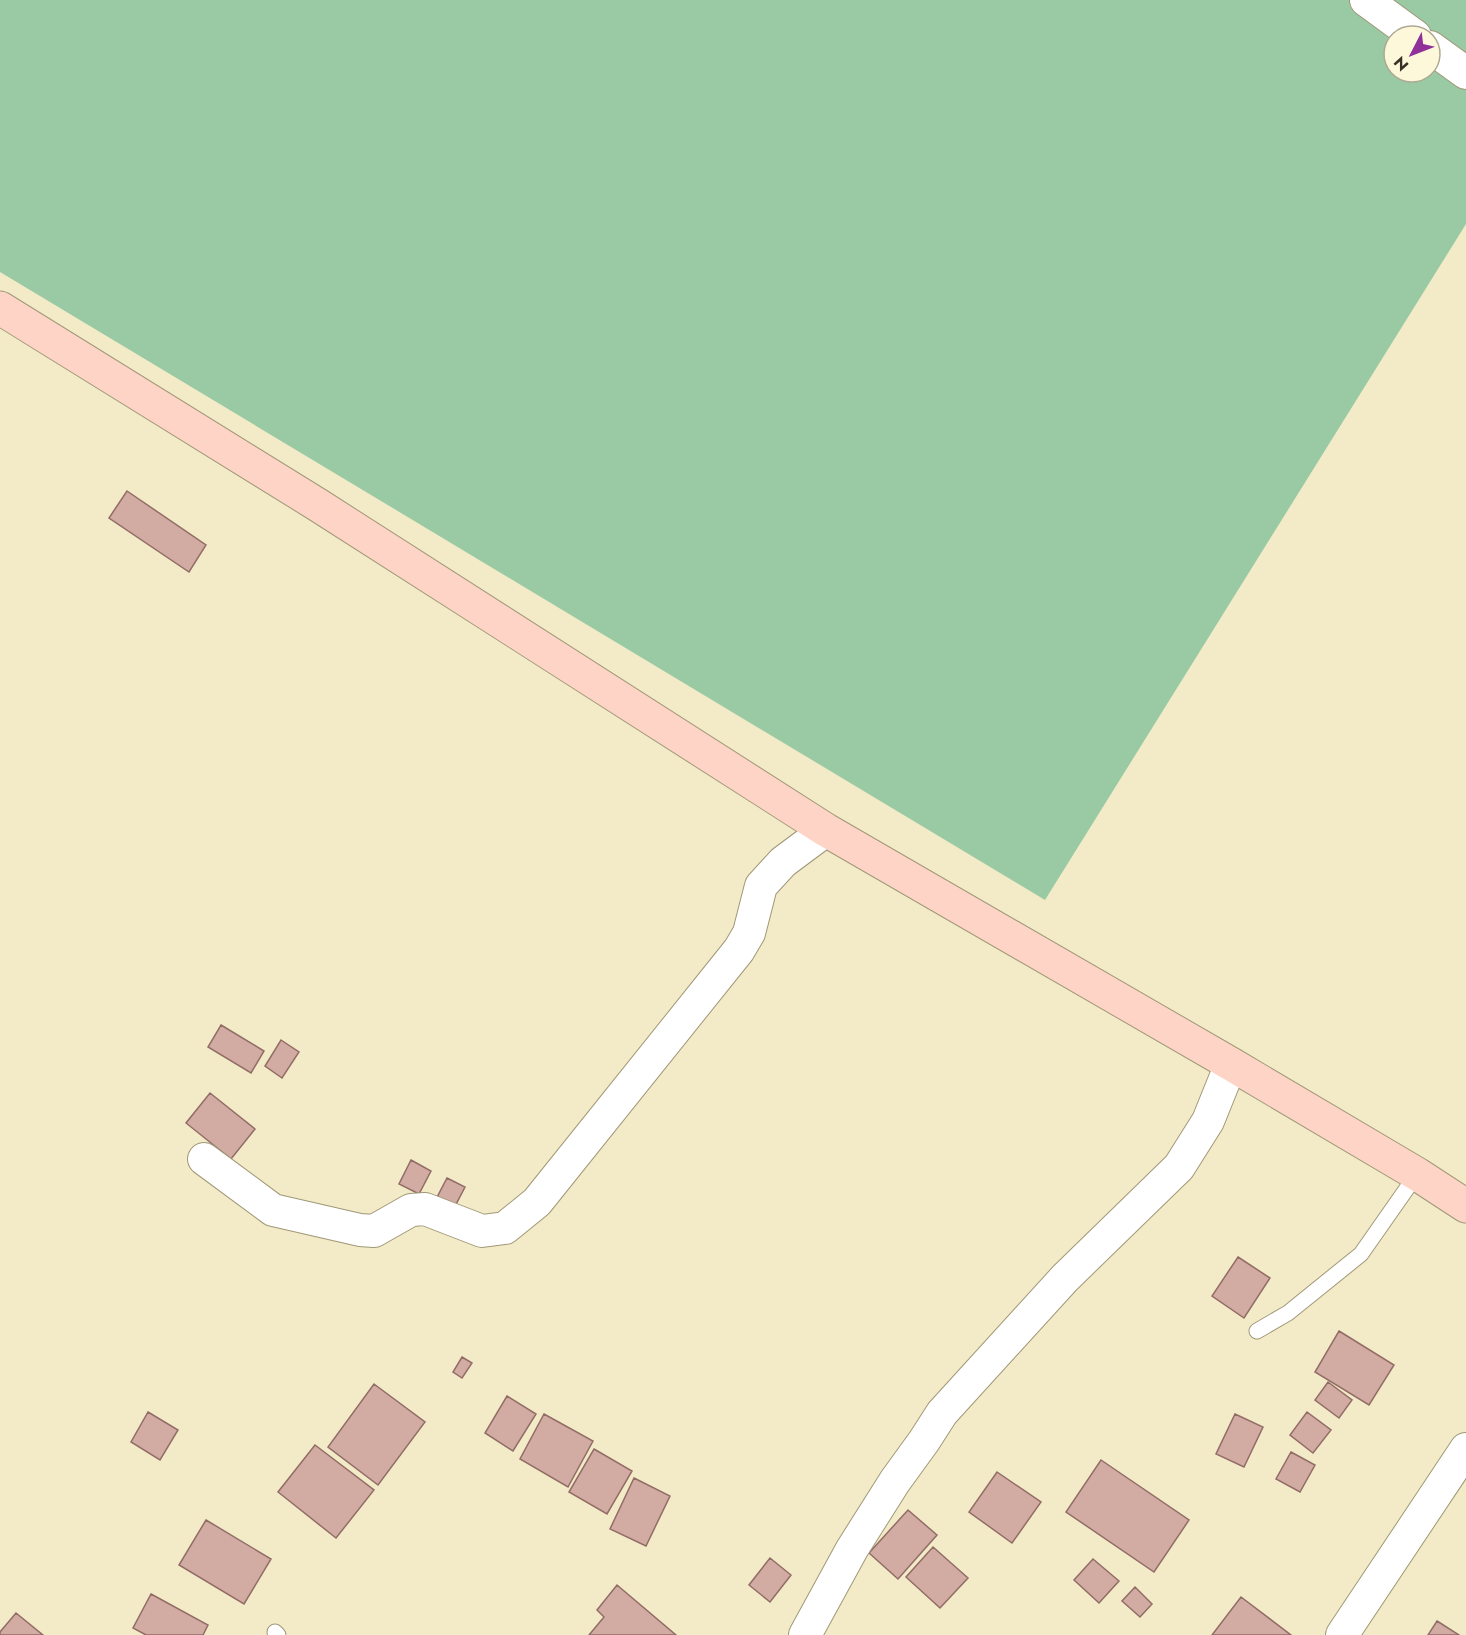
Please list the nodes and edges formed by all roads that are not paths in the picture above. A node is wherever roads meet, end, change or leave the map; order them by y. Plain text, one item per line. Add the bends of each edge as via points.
1 (1366, 0) edge
2 (1399, 24) edge
3 (1442, 56) edge
4 (1466, 74) edge
5 (0, 308) edge
6 (826, 830) junction
7 (1231, 1064) junction
8 (204, 1159) dead end
9 (1417, 1174) junction
10 (1466, 1206) edge
11 (1257, 1331) dead end
12 (1466, 1449) edge
13 (805, 1635) edge
14 (1342, 1635) edge

1 - 2 street
3 - 4 street
5 - 6 street via 338,518
6 - 7 street
6 - 8 street via 783,862 761,886 749,933 739,950 537,1202 505,1228 482,1231 425,1209 411,1210 374,1231 346,1228 273,1210
7 - 9 street
7 - 13 street via 1208,1121 1179,1167 1065,1278 942,1413 852,1549
9 - 10 street
9 - 11 lane via 1361,1254 1288,1313
12 - 14 street

